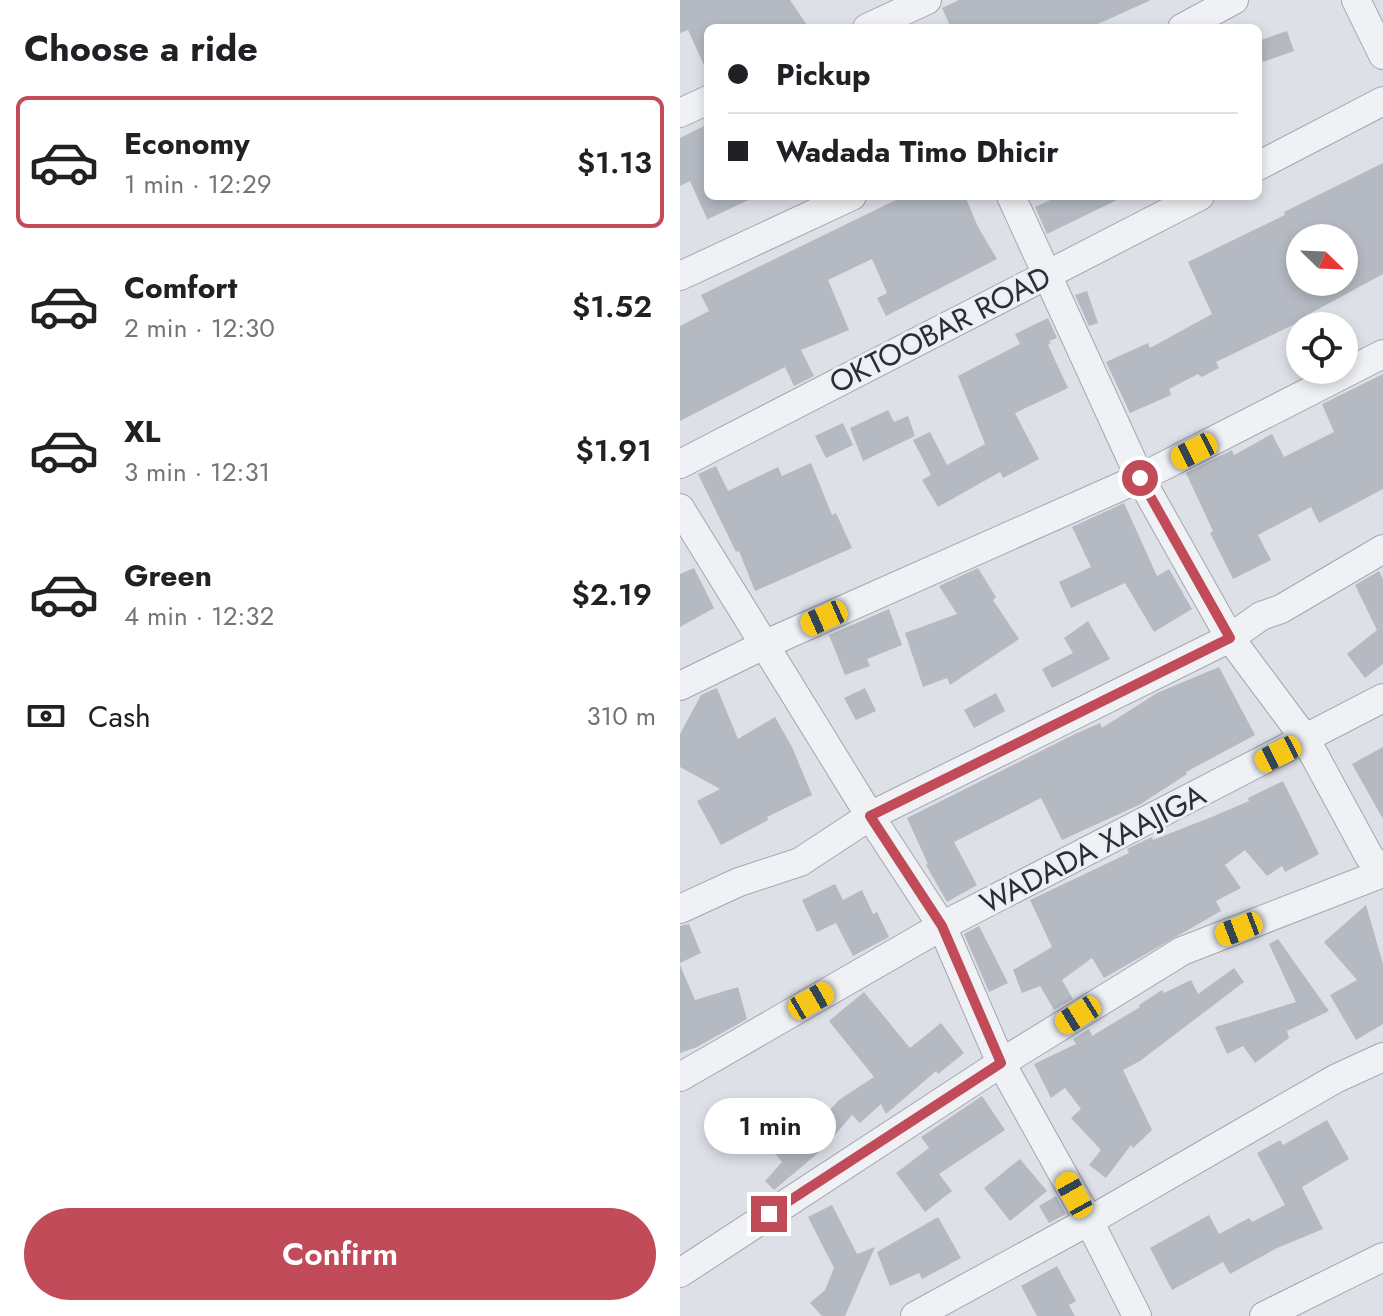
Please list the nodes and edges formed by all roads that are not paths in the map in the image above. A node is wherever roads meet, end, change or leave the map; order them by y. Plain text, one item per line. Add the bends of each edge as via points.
1 (1234, 0) edge
2 (1356, 0) edge
3 (919, 9) edge
4 (878, 24) edge
5 (1189, 24) edge
6 (1383, 55) edge
7 (1383, 101) edge
8 (704, 102) edge
9 (680, 113) edge
10 (1262, 164) edge
11 (843, 200) edge
12 (1013, 200) edge
13 (1192, 200) edge
14 (680, 276) edge
15 (1047, 276) junction
16 (1383, 354) edge
17 (680, 464) edge
18 (1140, 478) junction
19 (680, 508) edge
20 (1383, 549) edge
21 (1230, 638) junction
22 (766, 644) junction
23 (680, 686) edge
24 (1383, 698) edge
25 (1306, 740) junction
26 (870, 816) junction
27 (1383, 873) edge
28 (680, 909) edge
29 (942, 926) junction
30 (1383, 1057) edge
31 (1001, 1063) junction
32 (680, 1077) edge
33 (1089, 1221) junction
34 (1383, 1257) edge
35 (680, 1273) edge
36 (915, 1316) edge
37 (1137, 1316) edge
38 (1264, 1316) edge

1 - 5 street
2 - 6 street
3 - 4 street
7 - 10 street
8 - 9 street
11 - 14 street
12 - 15 street
13 - 15 street, OKTOOBAR ROAD
15 - 17 street, OKTOOBAR ROAD
15 - 18 street
16 - 18 street
18 - 21 street
18 - 22 street
19 - 22 street
20 - 21 street
21 - 25 street
21 - 26 street
22 - 23 street
22 - 26 street
24 - 25 street, WADADA XAAJIGA
25 - 27 street
25 - 29 street, WADADA XAAJIGA
26 - 28 street via 800,862
26 - 29 street
27 - 31 street via 1182,951
29 - 31 street
29 - 32 street, WADADA XAAJIGA
30 - 33 street via 1335,1079
31 - 33 street
31 - 35 street
33 - 36 street
33 - 37 street
34 - 38 street

